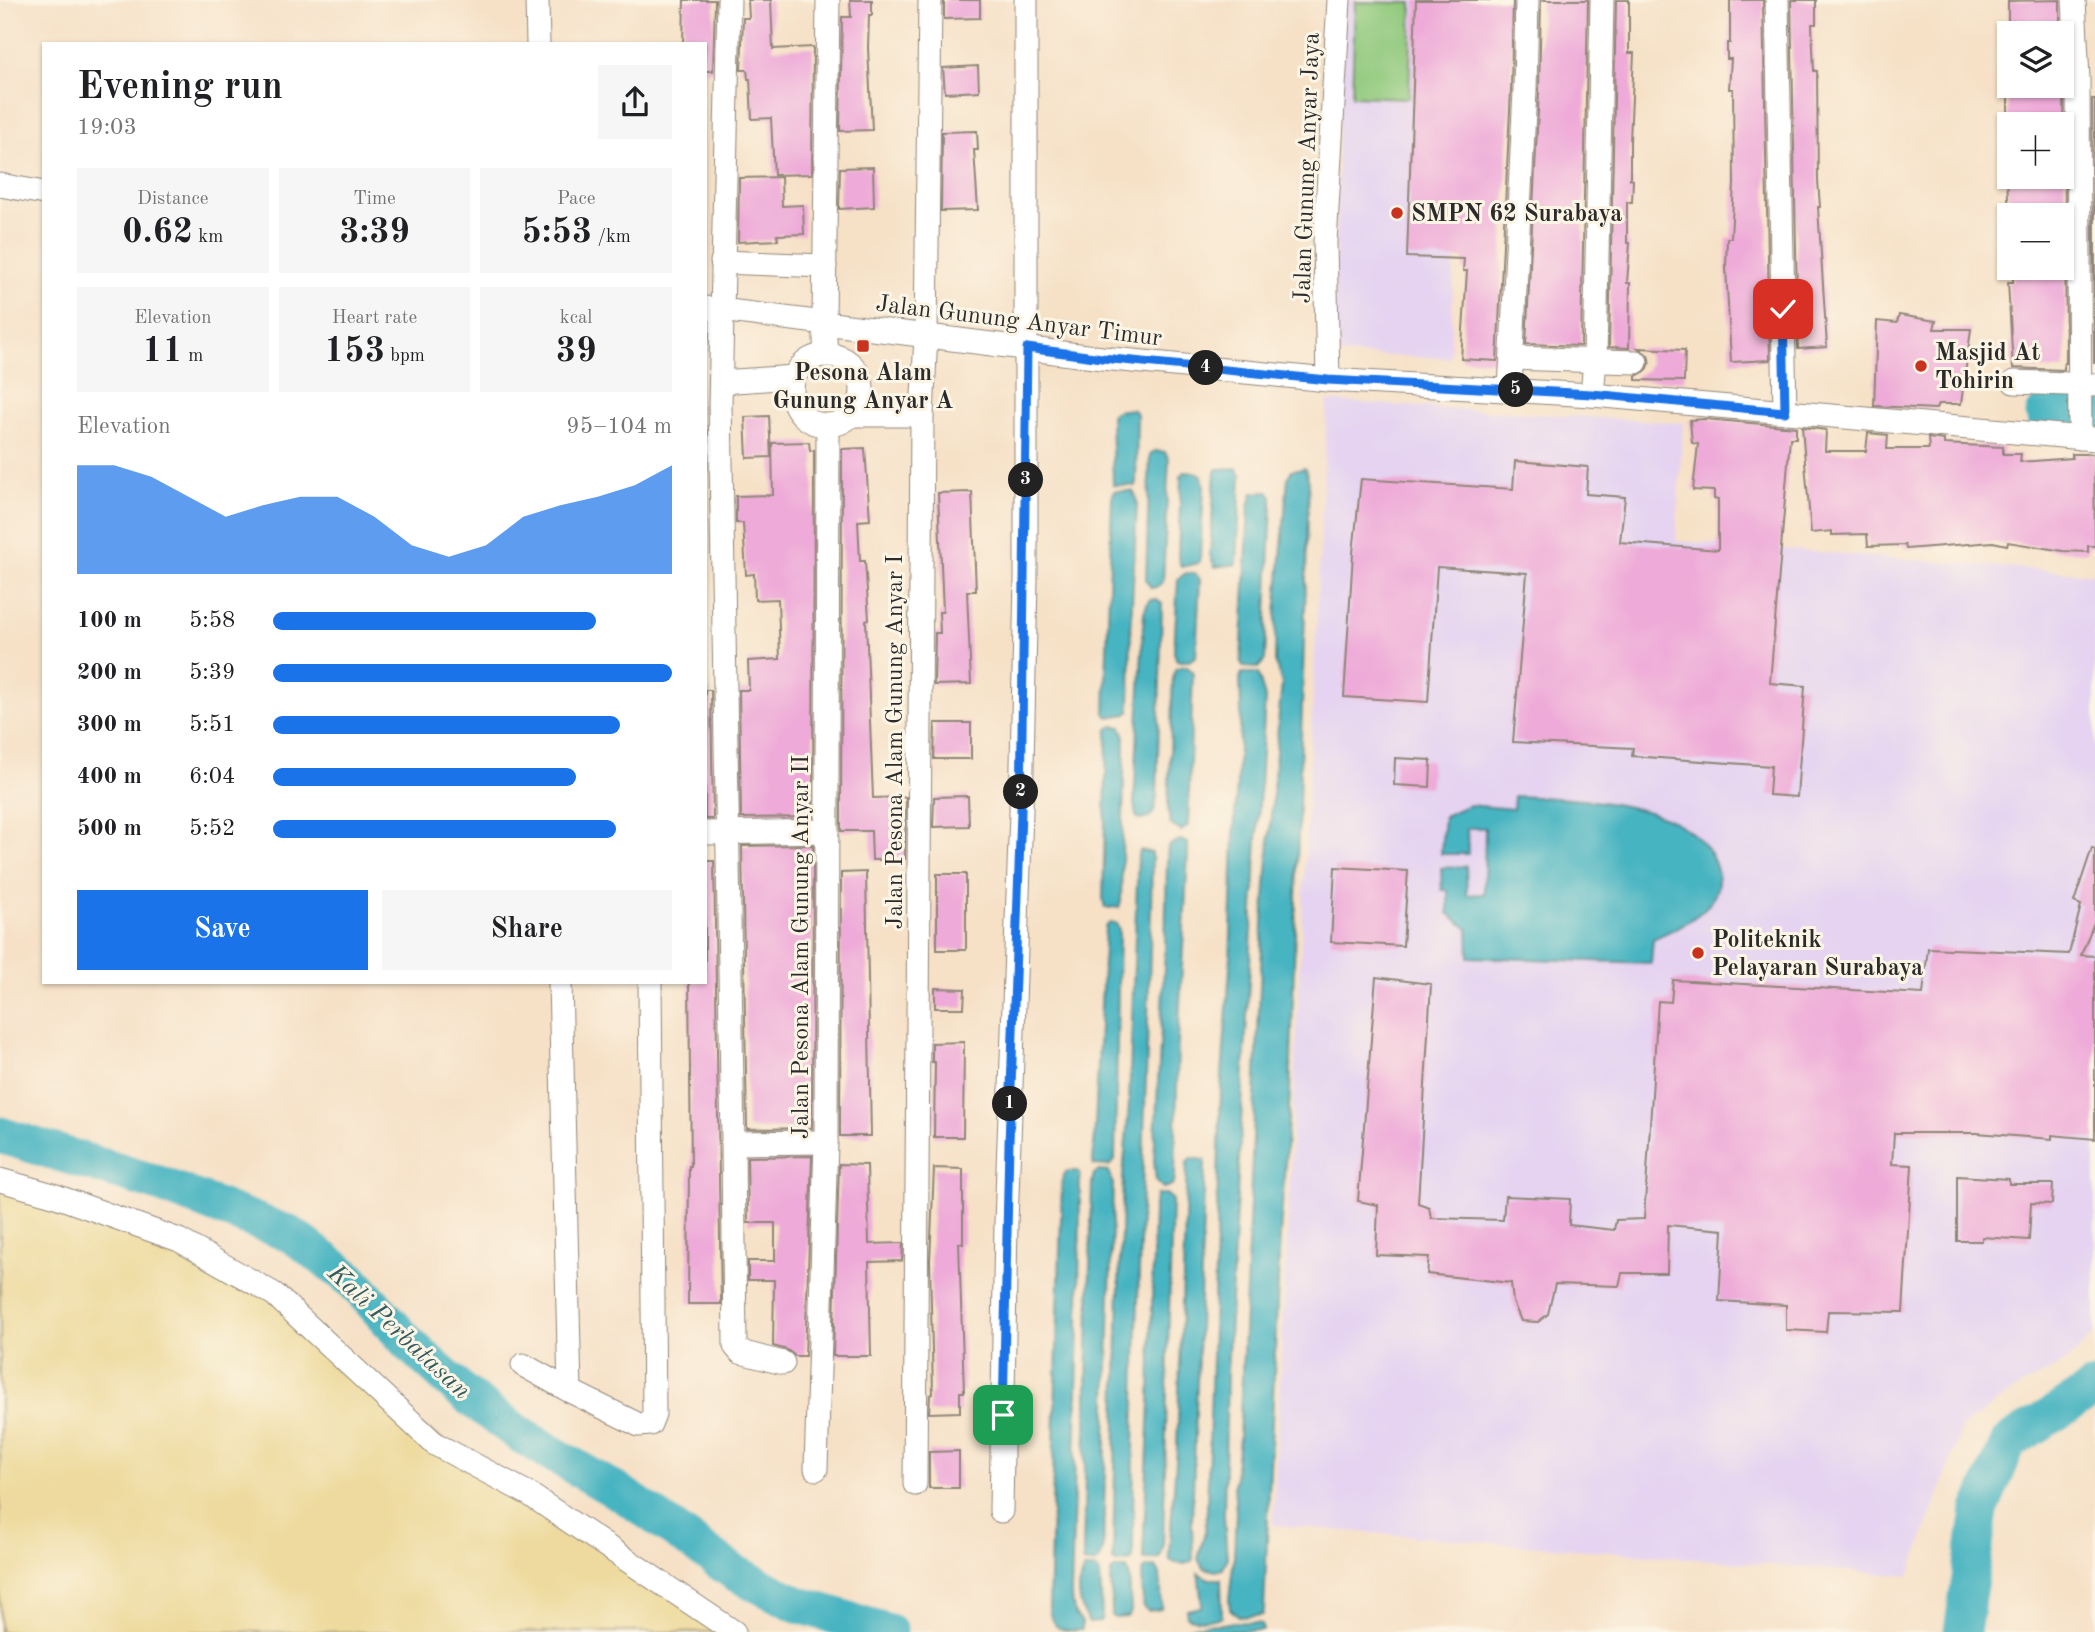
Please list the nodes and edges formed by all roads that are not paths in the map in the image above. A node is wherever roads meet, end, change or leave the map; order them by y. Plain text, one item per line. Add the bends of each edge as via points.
1 (537, 0) edge
2 (729, 0) edge
3 (828, 0) edge
4 (930, 0) edge
5 (1026, 0) edge
6 (1339, 0) edge
7 (1527, 0) edge
8 (1602, 0) edge
9 (1777, 0) edge
10 (2074, 0) edge
11 (538, 42) edge
12 (2086, 79) edge
13 (2087, 172) edge
14 (0, 185) edge
15 (42, 193) edge
16 (722, 262) junction
17 (825, 267) junction
18 (2087, 272) edge
19 (714, 309) edge
20 (824, 322) junction
21 (926, 335) junction
22 (1027, 348) junction
23 (827, 355) junction
24 (1512, 358) junction
25 (1595, 361) junction
26 (1636, 362) dead end
27 (793, 377) junction
28 (1328, 380) junction
29 (721, 382) junction
30 (2014, 382) dead end
31 (2084, 387) edge
32 (1510, 390) junction
33 (1592, 394) junction
34 (1785, 412) junction
35 (853, 415) junction
36 (922, 415) junction
37 (828, 426) junction
38 (2085, 435) edge
39 (827, 831) junction
40 (716, 833) edge
41 (561, 984) edge
42 (650, 984) edge
43 (825, 1142) junction
44 (733, 1143) junction
45 (0, 1180) edge
46 (783, 1363) dead end
47 (523, 1365) dead end
48 (570, 1391) junction
49 (816, 1469) dead end
50 (915, 1484) dead end
51 (1001, 1511) dead end
52 (734, 1632) edge

1 - 11 street
2 - 16 street
3 - 17 street
4 - 21 street, Jalan Pesona Alam Gunung Anyar I
5 - 22 street
6 - 28 street, Jalan Gunung Anyar Jaya via 1325,243
7 - 24 street
8 - 25 street
9 - 34 street
10 - 12 street
12 - 13 street
13 - 18 street
14 - 15 street
16 - 17 street
16 - 19 street
17 - 20 street
18 - 31 street
19 - 20 street, Jalan Gunung Anyar Timur
19 - 29 street
20 - 21 street, Jalan Gunung Anyar Timur
20 - 23 street
21 - 22 street, Jalan Gunung Anyar Timur
21 - 36 street, Jalan Pesona Alam Gunung Anyar I
22 - 28 street, Jalan Gunung Anyar Timur
22 - 51 street via 1021,812
23 - 27 street via 813,358
23 - 35 street via 840,357 860,376 863,390
24 - 25 street
24 - 32 street
25 - 26 street
25 - 33 street
27 - 29 street
27 - 37 street via 794,404 802,416
28 - 32 street, Jalan Gunung Anyar Timur
29 - 40 street
30 - 31 street
31 - 38 street
32 - 33 street, Jalan Gunung Anyar Timur
33 - 34 street, Jalan Gunung Anyar Timur
34 - 38 street, Jalan Gunung Anyar Timur
35 - 36 street
35 - 37 street
36 - 50 street, Jalan Pesona Alam Gunung Anyar I
37 - 39 street, Jalan Pesona Alam Gunung Anyar II
39 - 40 street
39 - 43 street, Jalan Pesona Alam Gunung Anyar II
40 - 44 street
41 - 48 street
42 - 48 street via 654,1415 650,1424 639,1426
43 - 44 street
43 - 49 street, Jalan Pesona Alam Gunung Anyar II
44 - 46 street via 734,1346 740,1352
45 - 52 street via 179,1240 274,1294 435,1444 529,1494
47 - 48 street

